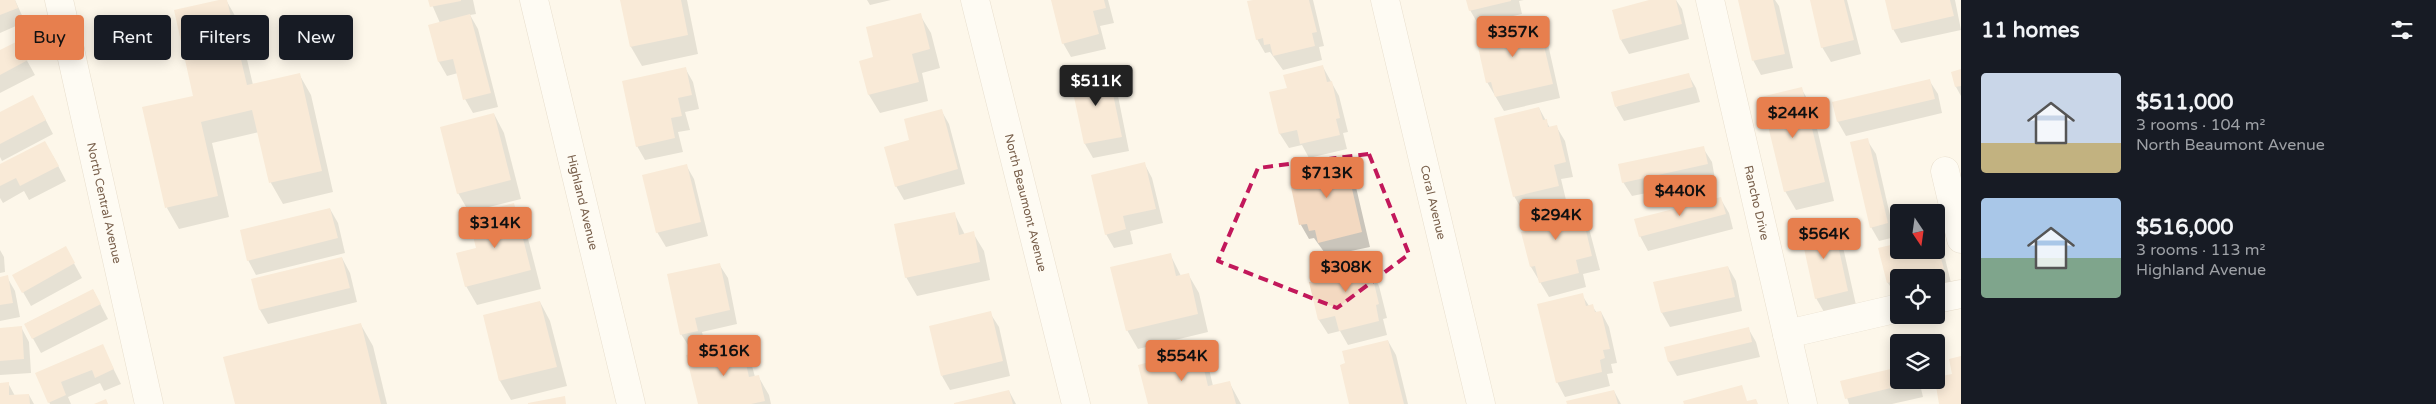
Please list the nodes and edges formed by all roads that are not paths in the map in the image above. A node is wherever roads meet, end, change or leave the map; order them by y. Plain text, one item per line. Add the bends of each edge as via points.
1 (59, 0) edge
2 (534, 0) edge
3 (975, 0) edge
4 (1385, 0) edge
5 (1710, 0) edge
6 (1945, 171) dead end
7 (1961, 240) edge
8 (1961, 294) edge
9 (1945, 297) edge
10 (1890, 310) edge
11 (1787, 334) junction
12 (149, 404) edge
13 (631, 404) edge
14 (1076, 404) edge
15 (1481, 404) edge
16 (1803, 404) edge

1 - 12 street, North Central Avenue
2 - 13 street, Highland Avenue
3 - 14 street, North Beaumont Avenue
4 - 15 street, Coral Avenue
5 - 11 street, Rancho Drive
6 - 7 street
8 - 9 street
10 - 11 street
11 - 16 street, Rancho Drive

